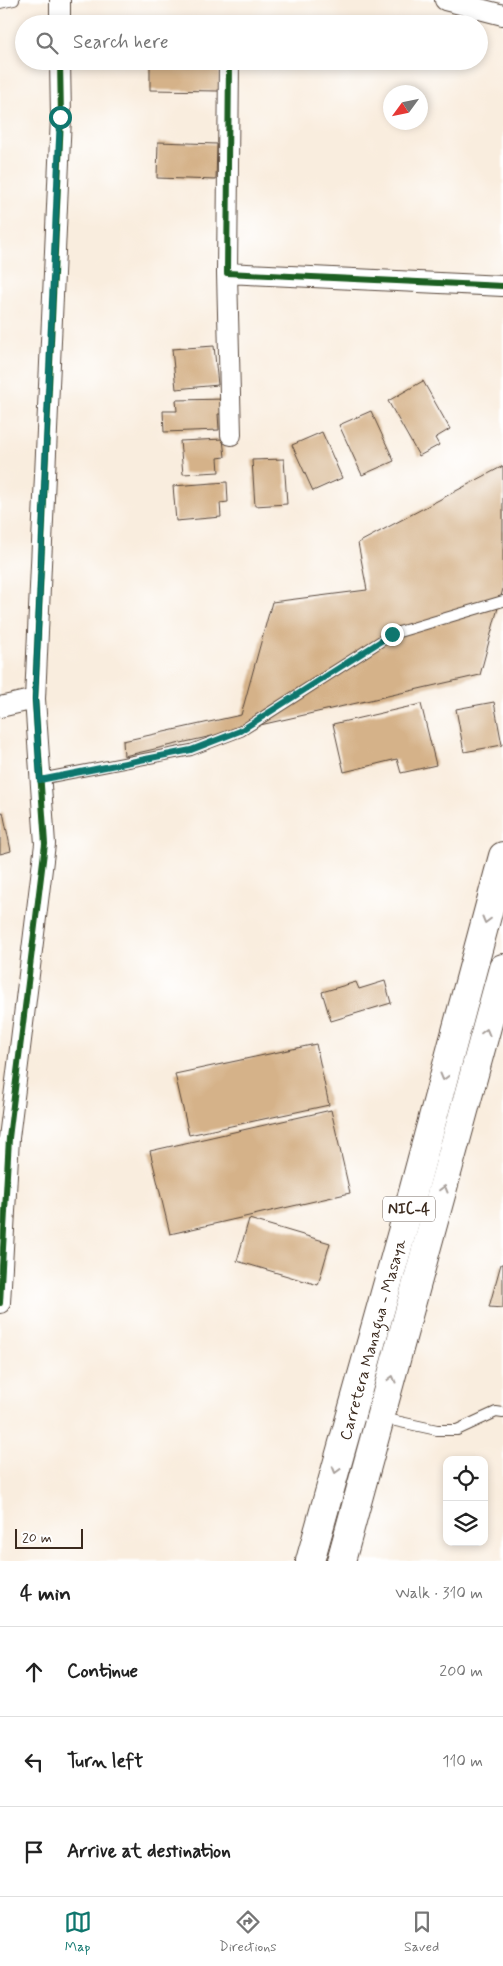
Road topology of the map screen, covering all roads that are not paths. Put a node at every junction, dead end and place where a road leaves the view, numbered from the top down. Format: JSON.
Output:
{"nodes":[{"id":1,"x":14,"y":0,"type":"edge"},
{"id":2,"x":60,"y":0,"type":"edge"},
{"id":3,"x":445,"y":0,"type":"edge"},
{"id":4,"x":0,"y":3,"type":"edge"},
{"id":5,"x":60,"y":15,"type":"edge"},
{"id":6,"x":503,"y":15,"type":"edge"},
{"id":7,"x":60,"y":70,"type":"edge"},
{"id":8,"x":229,"y":70,"type":"edge"},
{"id":9,"x":227,"y":274,"type":"junction"},
{"id":10,"x":503,"y":286,"type":"edge"},
{"id":11,"x":231,"y":435,"type":"dead end"},
{"id":12,"x":503,"y":601,"type":"edge"},
{"id":13,"x":35,"y":699,"type":"junction"},
{"id":14,"x":0,"y":707,"type":"edge"},
{"id":15,"x":40,"y":780,"type":"junction"},
{"id":16,"x":503,"y":856,"type":"edge"},
{"id":17,"x":503,"y":968,"type":"edge"},
{"id":18,"x":0,"y":1303,"type":"edge"},
{"id":19,"x":503,"y":1413,"type":"edge"},
{"id":20,"x":381,"y":1418,"type":"junction"},
{"id":21,"x":310,"y":1561,"type":"edge"},
{"id":22,"x":341,"y":1561,"type":"edge"}],
"edges":[{"from":1,"to":4,"type":"lane"},
{"from":2,"to":5,"type":"street"},
{"from":3,"to":6,"type":"street"},
{"from":7,"to":13,"type":"street"},
{"from":8,"to":9,"type":"street"},
{"from":9,"to":10,"type":"street"},
{"from":9,"to":11,"type":"street"},
{"from":12,"to":15,"type":"lane"},
{"from":13,"to":14,"type":"street"},
{"from":13,"to":15,"type":"street"},
{"from":15,"to":18,"type":"street"},
{"from":16,"to":21,"type":"highway","name":"Carretera Managua - Masaya","number":"NIC-4","one_way":true},
{"from":20,"to":17,"type":"highway","name":"Carretera Managua - Masaya","number":"NIC-4","one_way":true},
{"from":19,"to":20,"type":"lane"},
{"from":20,"to":22,"type":"highway","name":"Carretera Managua - Masaya","number":"NIC-4"}]}
